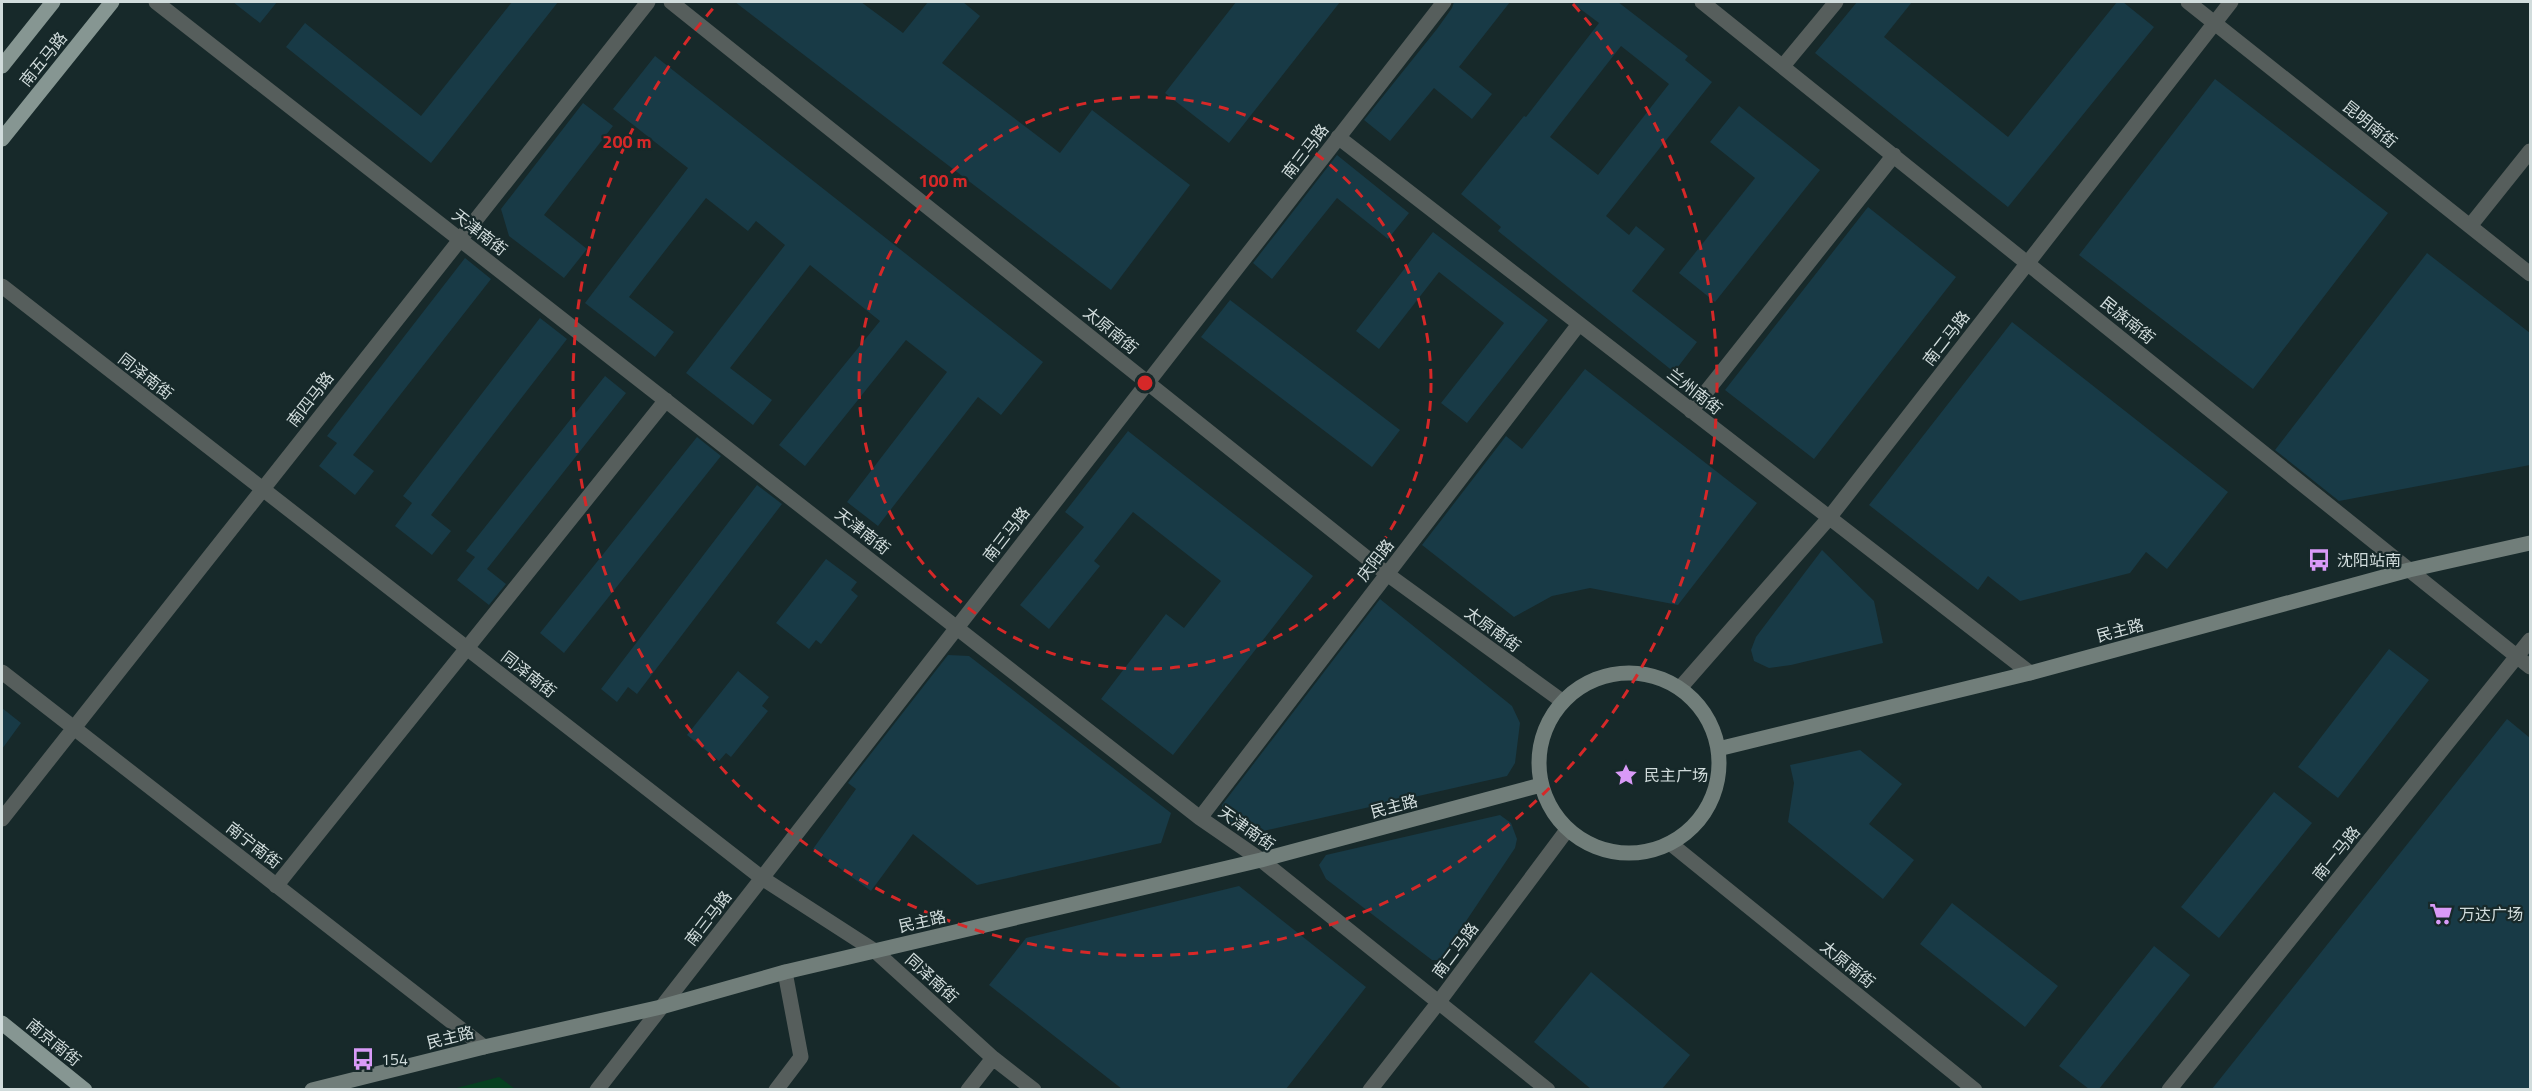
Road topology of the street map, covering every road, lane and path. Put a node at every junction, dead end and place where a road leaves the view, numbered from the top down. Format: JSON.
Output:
{"nodes":[{"id":1,"x":53,"y":2,"type":"edge"},
{"id":2,"x":112,"y":2,"type":"edge"},
{"id":3,"x":156,"y":2,"type":"edge"},
{"id":4,"x":648,"y":2,"type":"edge"},
{"id":5,"x":671,"y":2,"type":"edge"},
{"id":6,"x":1444,"y":2,"type":"edge"},
{"id":7,"x":1702,"y":2,"type":"edge"},
{"id":8,"x":1836,"y":2,"type":"edge"},
{"id":9,"x":2188,"y":2,"type":"edge"},
{"id":10,"x":2231,"y":2,"type":"edge"},
{"id":11,"x":2215,"y":23,"type":"junction"},
{"id":12,"x":2,"y":66,"type":"edge"},
{"id":13,"x":1783,"y":66,"type":"junction"},
{"id":14,"x":1338,"y":138,"type":"junction"},
{"id":15,"x":2,"y":139,"type":"edge"},
{"id":16,"x":2530,"y":151,"type":"edge"},
{"id":17,"x":1894,"y":155,"type":"junction"},
{"id":18,"x":2470,"y":226,"type":"junction"},
{"id":19,"x":460,"y":239,"type":"junction"},
{"id":20,"x":2028,"y":263,"type":"junction"},
{"id":21,"x":2530,"y":274,"type":"edge"},
{"id":22,"x":2,"y":286,"type":"edge"},
{"id":23,"x":1579,"y":324,"type":"junction"},
{"id":24,"x":1148,"y":382,"type":"junction"},
{"id":25,"x":666,"y":400,"type":"junction"},
{"id":26,"x":1691,"y":411,"type":"junction"},
{"id":27,"x":262,"y":489,"type":"junction"},
{"id":28,"x":1829,"y":518,"type":"junction"},
{"id":29,"x":2530,"y":543,"type":"edge"},
{"id":30,"x":2409,"y":570,"type":"junction"},
{"id":31,"x":1387,"y":574,"type":"junction"},
{"id":32,"x":957,"y":627,"type":"junction"},
{"id":33,"x":2530,"y":640,"type":"edge"},
{"id":34,"x":467,"y":648,"type":"junction"},
{"id":35,"x":2517,"y":657,"type":"junction"},
{"id":36,"x":2530,"y":668,"type":"edge"},
{"id":37,"x":2,"y":672,"type":"edge"},
{"id":38,"x":2030,"y":673,"type":"junction"},
{"id":39,"x":1680,"y":688,"type":"junction"},
{"id":40,"x":1562,"y":701,"type":"junction"},
{"id":41,"x":73,"y":728,"type":"junction"},
{"id":42,"x":1719,"y":749,"type":"junction"},
{"id":43,"x":1540,"y":785,"type":"junction"},
{"id":44,"x":1200,"y":818,"type":"junction"},
{"id":45,"x":2,"y":819,"type":"edge"},
{"id":46,"x":1567,"y":830,"type":"junction"},
{"id":47,"x":1671,"y":844,"type":"junction"},
{"id":48,"x":1261,"y":860,"type":"junction"},
{"id":49,"x":762,"y":878,"type":"junction"},
{"id":50,"x":276,"y":886,"type":"junction"},
{"id":51,"x":875,"y":951,"type":"junction"},
{"id":52,"x":785,"y":972,"type":"junction"},
{"id":53,"x":1438,"y":1003,"type":"junction"},
{"id":54,"x":661,"y":1007,"type":"junction"},
{"id":55,"x":2,"y":1023,"type":"edge"},
{"id":56,"x":484,"y":1047,"type":"junction"},
{"id":57,"x":993,"y":1058,"type":"junction"},
{"id":58,"x":85,"y":1089,"type":"edge"},
{"id":59,"x":312,"y":1089,"type":"edge"},
{"id":60,"x":597,"y":1089,"type":"edge"},
{"id":61,"x":776,"y":1089,"type":"edge"},
{"id":62,"x":969,"y":1089,"type":"edge"},
{"id":63,"x":1034,"y":1089,"type":"edge"},
{"id":64,"x":1370,"y":1089,"type":"edge"},
{"id":65,"x":1548,"y":1089,"type":"edge"},
{"id":66,"x":1975,"y":1089,"type":"edge"},
{"id":67,"x":2169,"y":1089,"type":"edge"}],
"edges":[{"from":1,"to":12,"type":"main road","name":"南五马路"},
{"from":2,"to":15,"type":"main road","name":"南五马路"},
{"from":3,"to":19,"type":"street","name":"天津南街"},
{"from":4,"to":19,"type":"street","name":"南四马路"},
{"from":5,"to":24,"type":"street","name":"太原南街"},
{"from":6,"to":14,"type":"street","name":"南三马路"},
{"from":7,"to":13,"type":"street","name":"民族南街"},
{"from":8,"to":13,"type":"street"},
{"from":9,"to":11,"type":"street","name":"昆明南街"},
{"from":10,"to":11,"type":"street","name":"南二马路"},
{"from":11,"to":18,"type":"street","name":"昆明南街"},
{"from":11,"to":20,"type":"street","name":"南二马路"},
{"from":13,"to":17,"type":"street","name":"民族南街"},
{"from":14,"to":23,"type":"street","name":"兰州南街"},
{"from":14,"to":24,"type":"street","name":"南三马路"},
{"from":16,"to":18,"type":"street"},
{"from":17,"to":20,"type":"street","name":"民族南街"},
{"from":17,"to":26,"type":"street"},
{"from":18,"to":21,"type":"street","name":"昆明南街"},
{"from":19,"to":25,"type":"street","name":"天津南街"},
{"from":19,"to":27,"type":"street","name":"南四马路"},
{"from":20,"to":28,"type":"street","name":"南二马路"},
{"from":20,"to":30,"type":"street","name":"民族南街"},
{"from":22,"to":27,"type":"street","name":"同泽南街"},
{"from":23,"to":26,"type":"street","name":"兰州南街"},
{"from":23,"to":31,"type":"street","name":"庆阳路"},
{"from":24,"to":31,"type":"street","name":"太原南街"},
{"from":24,"to":32,"type":"street","name":"南三马路"},
{"from":25,"to":32,"type":"street","name":"天津南街"},
{"from":25,"to":34,"type":"street"},
{"from":26,"to":28,"type":"street","name":"兰州南街"},
{"from":27,"to":34,"type":"street","name":"同泽南街"},
{"from":27,"to":41,"type":"street","name":"南四马路"},
{"from":28,"to":38,"type":"street","name":"兰州南街"},
{"from":28,"to":39,"type":"street","name":"南二马路"},
{"from":29,"to":30,"type":"street","name":"民主路"},
{"from":30,"to":35,"type":"street","name":"民族南街"},
{"from":30,"to":38,"type":"street","name":"民主路"},
{"from":31,"to":40,"type":"street","name":"太原南街"},
{"from":31,"to":44,"type":"street","name":"庆阳路"},
{"from":32,"to":44,"type":"street","name":"天津南街"},
{"from":32,"to":49,"type":"street","name":"南三马路"},
{"from":33,"to":35,"type":"street","name":"南一马路"},
{"from":34,"to":49,"type":"street","name":"同泽南街"},
{"from":34,"to":50,"type":"street"},
{"from":35,"to":36,"type":"street","name":"民族南街"},
{"from":35,"to":67,"type":"street","name":"南一马路"},
{"from":37,"to":41,"type":"street","name":"南宁南街"},
{"from":38,"to":42,"type":"street","name":"民主路"},
{"from":39,"to":40,"type":"street"},
{"from":39,"to":42,"type":"street"},
{"from":40,"to":43,"type":"street"},
{"from":41,"to":45,"type":"street","name":"南四马路"},
{"from":41,"to":50,"type":"street","name":"南宁南街"},
{"from":42,"to":47,"type":"street"},
{"from":43,"to":46,"type":"street"},
{"from":43,"to":48,"type":"street","name":"民主路"},
{"from":44,"to":48,"type":"street","name":"天津南街"},
{"from":46,"to":47,"type":"street"},
{"from":46,"to":53,"type":"street","name":"南二马路"},
{"from":47,"to":66,"type":"street","name":"太原南街"},
{"from":48,"to":51,"type":"street","name":"民主路"},
{"from":48,"to":53,"type":"street","name":"天津南街"},
{"from":49,"to":51,"type":"street","name":"同泽南街"},
{"from":49,"to":54,"type":"street","name":"南三马路"},
{"from":50,"to":56,"type":"street","name":"南宁南街"},
{"from":51,"to":52,"type":"street","name":"民主路"},
{"from":51,"to":57,"type":"street","name":"同泽南街"},
{"from":52,"to":54,"type":"street","name":"民主路"},
{"from":52,"to":61,"type":"street"},
{"from":53,"to":64,"type":"street","name":"南二马路"},
{"from":53,"to":65,"type":"street","name":"天津南街"},
{"from":54,"to":56,"type":"street","name":"民主路"},
{"from":54,"to":60,"type":"street","name":"南三马路"},
{"from":55,"to":58,"type":"main road","name":"南京南街"},
{"from":56,"to":59,"type":"street","name":"民主路"},
{"from":57,"to":62,"type":"street"},
{"from":57,"to":63,"type":"street","name":"同泽南街"}]}
